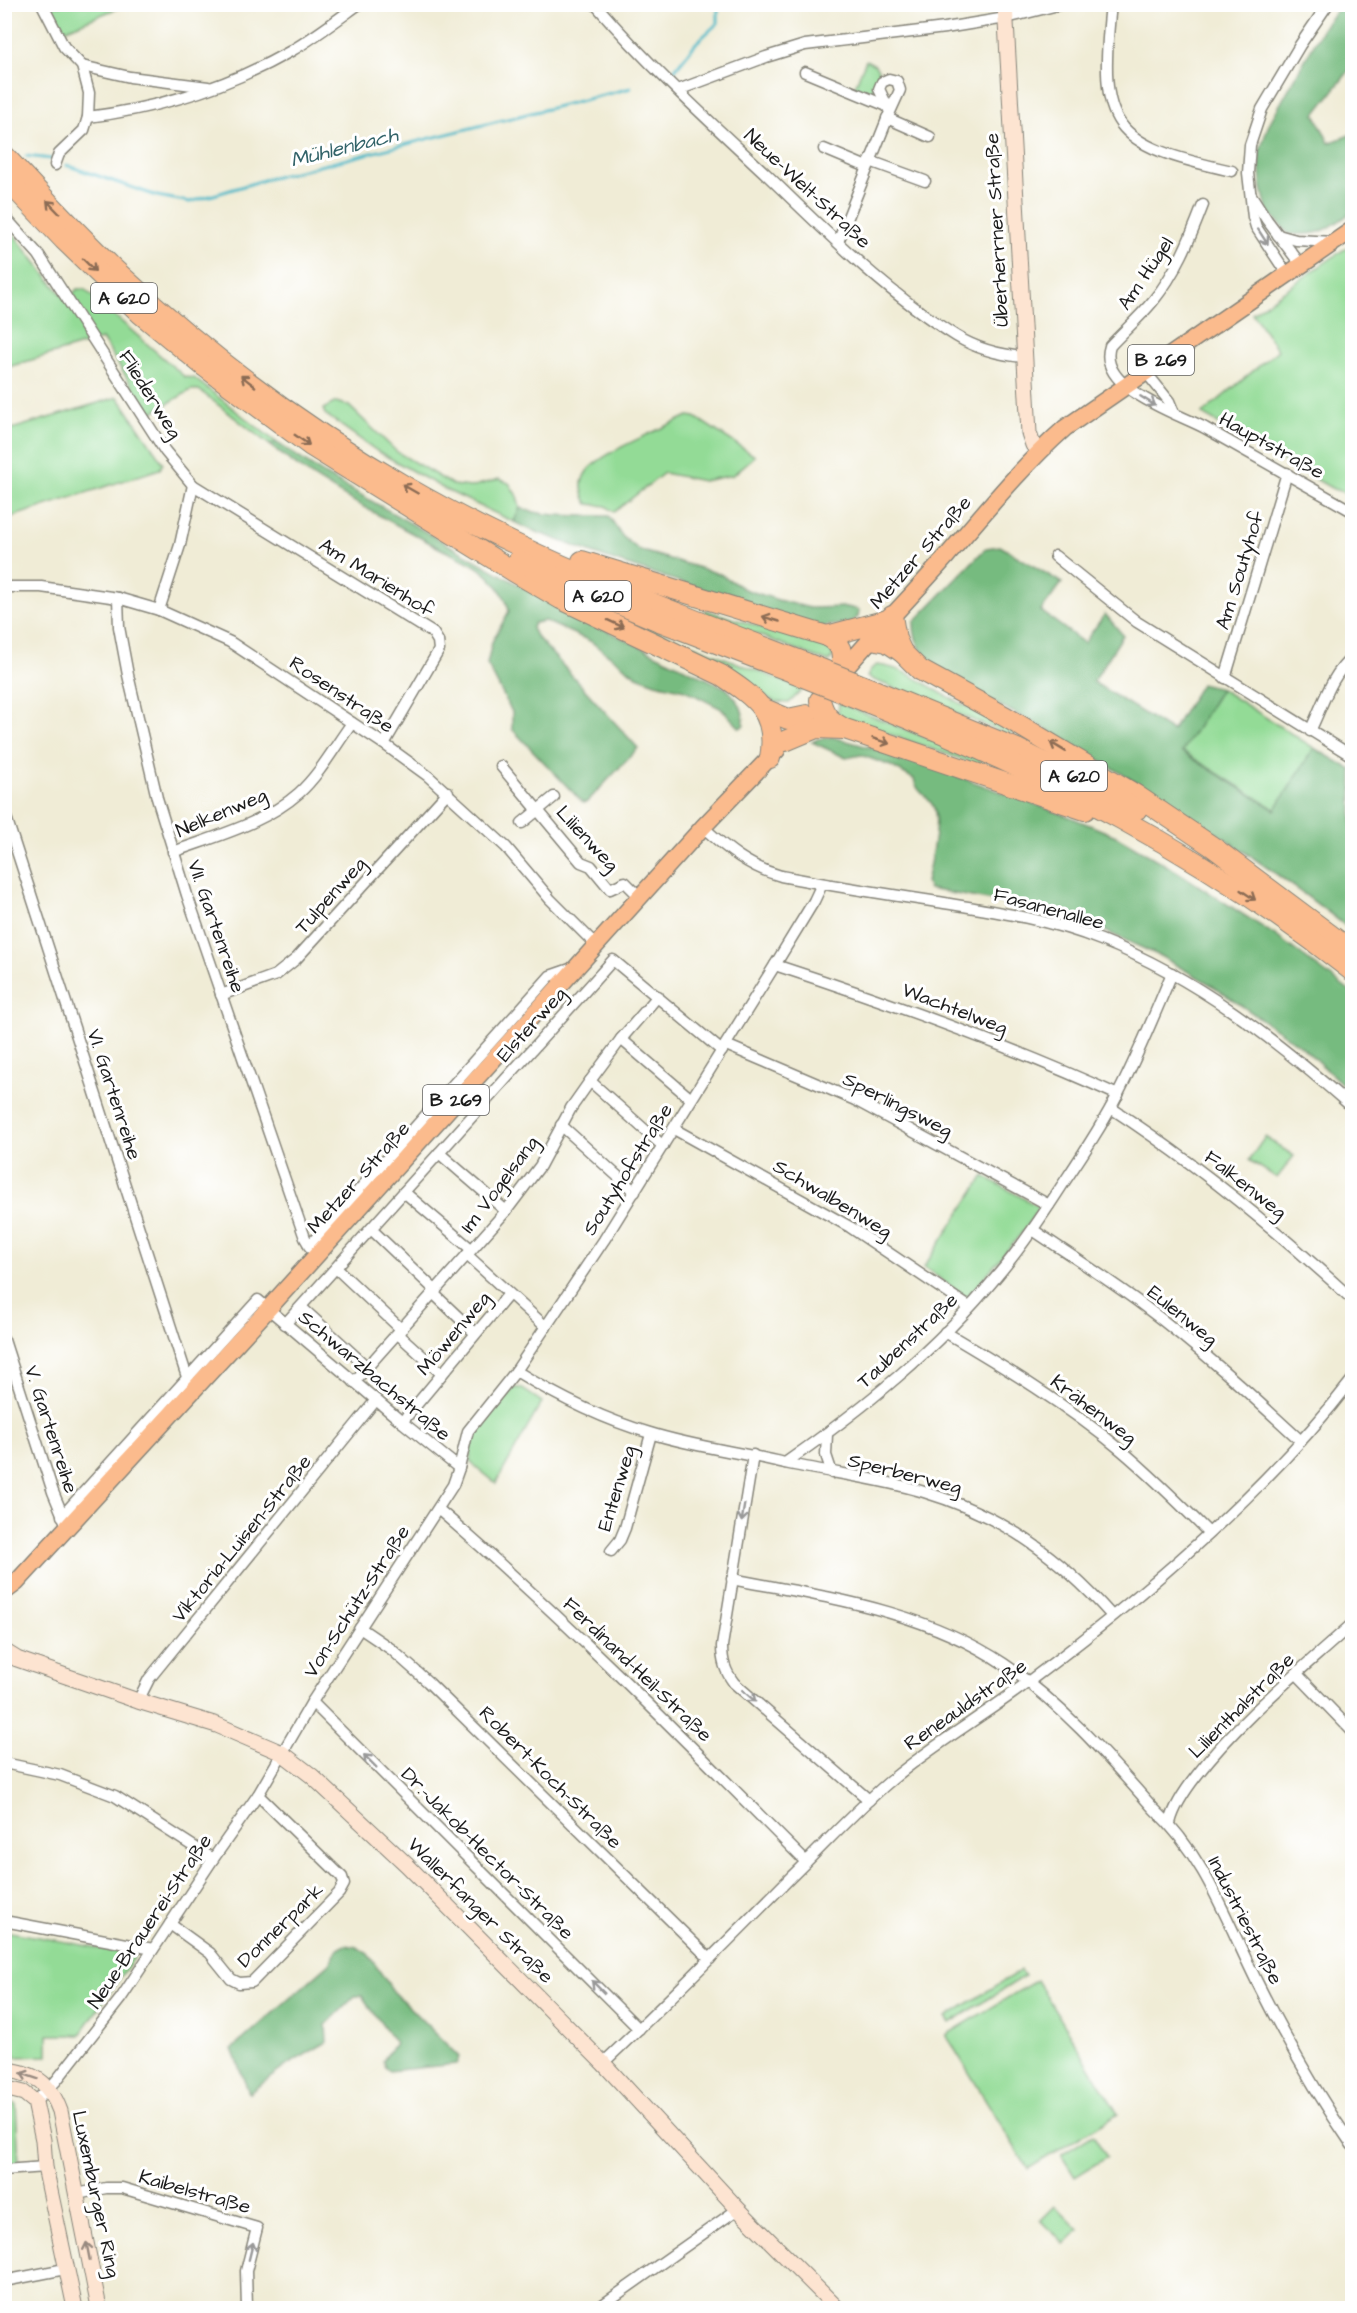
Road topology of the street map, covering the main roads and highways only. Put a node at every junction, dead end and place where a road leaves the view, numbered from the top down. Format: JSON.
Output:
{"nodes":[{"id":1,"x":1005,"y":11,"type":"edge"},
{"id":2,"x":4,"y":155,"type":"edge"},
{"id":3,"x":4,"y":177,"type":"edge"},
{"id":4,"x":1353,"y":230,"type":"edge"},
{"id":5,"x":1039,"y":451,"type":"junction"},
{"id":6,"x":401,"y":501,"type":"junction"},
{"id":7,"x":461,"y":517,"type":"junction"},
{"id":8,"x":890,"y":618,"type":"junction"},
{"id":9,"x":827,"y":636,"type":"junction"},
{"id":10,"x":871,"y":639,"type":"junction"},
{"id":11,"x":902,"y":652,"type":"junction"},
{"id":12,"x":803,"y":669,"type":"junction"},
{"id":13,"x":842,"y":672,"type":"junction"},
{"id":14,"x":872,"y":696,"type":"junction"},
{"id":15,"x":820,"y":700,"type":"junction"},
{"id":16,"x":762,"y":708,"type":"junction"},
{"id":17,"x":807,"y":715,"type":"junction"},
{"id":18,"x":844,"y":729,"type":"junction"},
{"id":19,"x":785,"y":741,"type":"junction"},
{"id":20,"x":770,"y":758,"type":"junction"},
{"id":21,"x":1199,"y":863,"type":"junction"},
{"id":22,"x":1262,"y":886,"type":"junction"},
{"id":23,"x":1353,"y":951,"type":"edge"},
{"id":24,"x":1353,"y":971,"type":"edge"},
{"id":25,"x":5,"y":1594,"type":"edge"},
{"id":26,"x":9,"y":1657,"type":"edge"},
{"id":27,"x":4,"y":2069,"type":"edge"},
{"id":28,"x":4,"y":2088,"type":"edge"},
{"id":29,"x":75,"y":2308,"type":"edge"},
{"id":30,"x":99,"y":2308,"type":"edge"},
{"id":31,"x":837,"y":2308,"type":"edge"}],
"edges":[{"from":1,"to":5,"type":"main road","name":"Überherrner Straße"},
{"from":7,"to":2,"type":"highway","number":"A 620","one_way":true},
{"from":3,"to":6,"type":"highway","number":"A 620","one_way":true},
{"from":4,"to":5,"type":"main road","name":"Metzer Straße","number":"B 269"},
{"from":5,"to":8,"type":"main road","name":"Metzer Straße","number":"B 269"},
{"from":6,"to":12,"type":"highway","number":"A 620"},
{"from":6,"to":16,"type":"highway","one_way":true},
{"from":9,"to":7,"type":"highway","one_way":true},
{"from":7,"to":12,"type":"highway","number":"A 620"},
{"from":8,"to":9,"type":"highway"},
{"from":8,"to":10,"type":"main road","name":"Metzer Straße","number":"B 269"},
{"from":8,"to":11,"type":"highway"},
{"from":9,"to":13,"type":"highway"},
{"from":10,"to":11,"type":"highway"},
{"from":10,"to":13,"type":"main road","name":"Metzer Straße","number":"B 269"},
{"from":22,"to":11,"type":"highway","one_way":true},
{"from":12,"to":14,"type":"highway","number":"A 620","bridge":true},
{"from":13,"to":15,"type":"main road","name":"Metzer Straße","number":"B 269"},
{"from":14,"to":21,"type":"highway","number":"A 620"},
{"from":14,"to":22,"type":"highway","number":"A 620"},
{"from":15,"to":17,"type":"main road","name":"Metzer Straße","number":"B 269"},
{"from":15,"to":18,"type":"highway"},
{"from":16,"to":17,"type":"highway"},
{"from":16,"to":20,"type":"highway"},
{"from":17,"to":19,"type":"main road","name":"Metzer Straße","number":"B 269"},
{"from":18,"to":19,"type":"highway"},
{"from":18,"to":21,"type":"highway","one_way":true},
{"from":19,"to":20,"type":"main road","name":"Metzer Straße","number":"B 269"},
{"from":20,"to":25,"type":"main road","name":"Metzer Straße","number":"B 269"},
{"from":21,"to":24,"type":"highway","number":"A 620","one_way":true},
{"from":22,"to":23,"type":"highway","number":"A 620"},
{"from":26,"to":31,"type":"main road","name":"Wallerfanger Straße"},
{"from":30,"to":27,"type":"main road","name":"Luxemburger Ring","one_way":true},
{"from":28,"to":29,"type":"main road","name":"Luxemburger Ring"}]}
